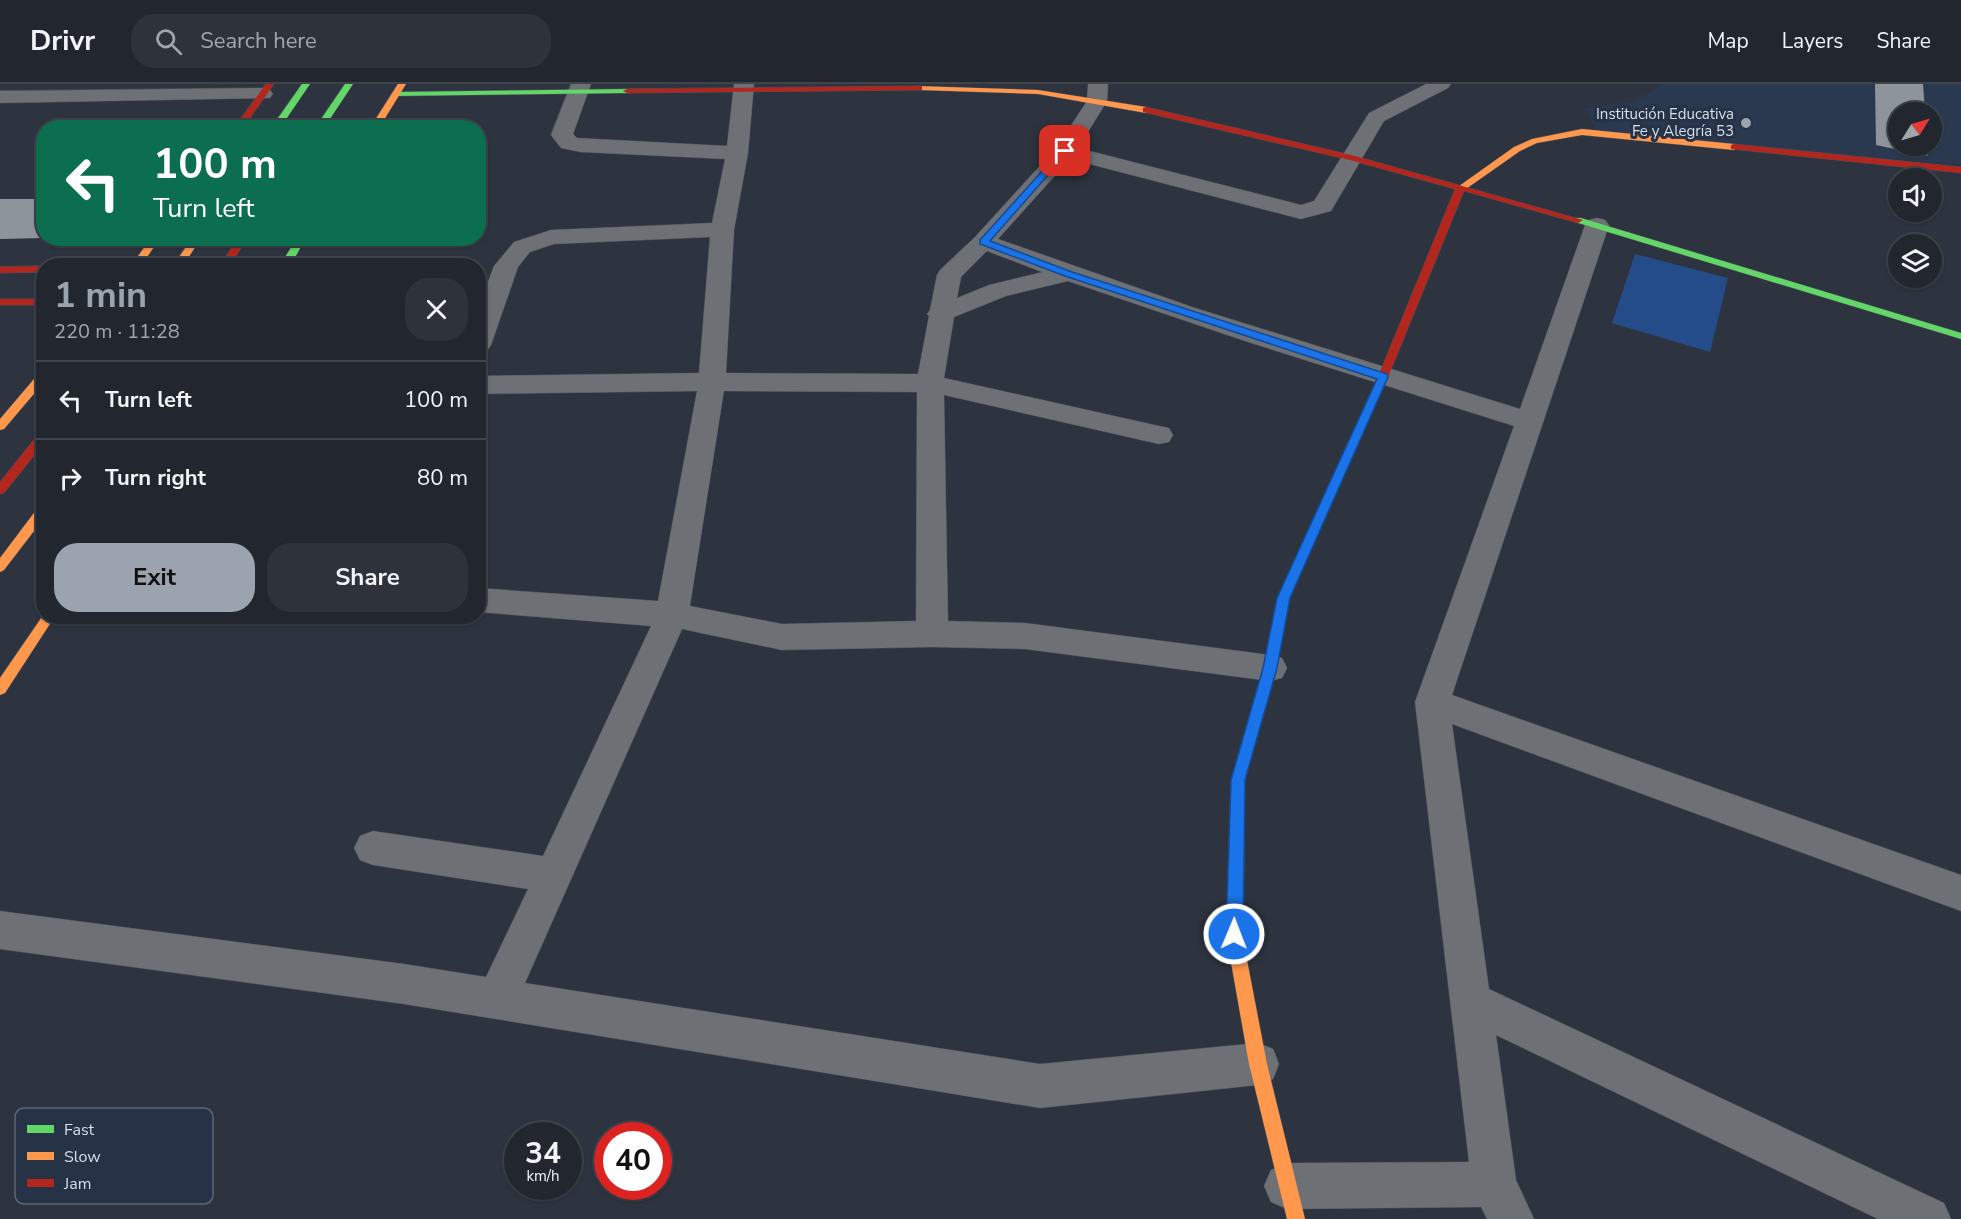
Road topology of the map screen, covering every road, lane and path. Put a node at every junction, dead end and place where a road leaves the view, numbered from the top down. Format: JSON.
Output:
{"nodes":[{"id":1,"x":306,"y":84,"type":"edge"},
{"id":2,"x":349,"y":84,"type":"edge"},
{"id":3,"x":1436,"y":85,"type":"edge"},
{"id":4,"x":961,"y":86,"type":"edge"},
{"id":5,"x":743,"y":87,"type":"edge"},
{"id":6,"x":580,"y":88,"type":"edge"},
{"id":7,"x":267,"y":89,"type":"edge"},
{"id":8,"x":398,"y":89,"type":"edge"},
{"id":9,"x":1098,"y":93,"type":"edge"},
{"id":10,"x":0,"y":97,"type":"edge"},
{"id":11,"x":244,"y":120,"type":"edge"},
{"id":12,"x":281,"y":120,"type":"edge"},
{"id":13,"x":324,"y":120,"type":"edge"},
{"id":14,"x":379,"y":120,"type":"edge"},
{"id":15,"x":1065,"y":151,"type":"junction"},
{"id":16,"x":737,"y":153,"type":"junction"},
{"id":17,"x":1352,"y":158,"type":"junction"},
{"id":18,"x":1961,"y":170,"type":"edge"},
{"id":19,"x":1461,"y":187,"type":"junction"},
{"id":20,"x":1597,"y":225,"type":"junction"},
{"id":21,"x":722,"y":230,"type":"junction"},
{"id":22,"x":983,"y":242,"type":"junction"},
{"id":23,"x":36,"y":269,"type":"edge"},
{"id":24,"x":0,"y":270,"type":"edge"},
{"id":25,"x":1068,"y":274,"type":"junction"},
{"id":26,"x":0,"y":302,"type":"edge"},
{"id":27,"x":36,"y":302,"type":"edge"},
{"id":28,"x":940,"y":314,"type":"junction"},
{"id":29,"x":486,"y":322,"type":"edge"},
{"id":30,"x":1961,"y":336,"type":"edge"},
{"id":31,"x":1383,"y":377,"type":"junction"},
{"id":32,"x":712,"y":382,"type":"junction"},
{"id":33,"x":36,"y":383,"type":"edge"},
{"id":34,"x":930,"y":383,"type":"junction"},
{"id":35,"x":486,"y":385,"type":"edge"},
{"id":36,"x":1528,"y":421,"type":"junction"},
{"id":37,"x":0,"y":426,"type":"edge"},
{"id":38,"x":1159,"y":435,"type":"dead end"},
{"id":39,"x":36,"y":445,"type":"edge"},
{"id":40,"x":0,"y":490,"type":"edge"},
{"id":41,"x":36,"y":519,"type":"edge"},
{"id":42,"x":0,"y":567,"type":"edge"},
{"id":43,"x":486,"y":601,"type":"edge"},
{"id":44,"x":672,"y":615,"type":"junction"},
{"id":45,"x":44,"y":624,"type":"edge"},
{"id":46,"x":932,"y":634,"type":"junction"},
{"id":47,"x":1270,"y":668,"type":"junction"},
{"id":48,"x":0,"y":689,"type":"edge"},
{"id":49,"x":1432,"y":702,"type":"junction"},
{"id":50,"x":373,"y":848,"type":"dead end"},
{"id":51,"x":554,"y":875,"type":"junction"},
{"id":52,"x":1961,"y":893,"type":"edge"},
{"id":53,"x":0,"y":930,"type":"edge"},
{"id":54,"x":497,"y":999,"type":"junction"},
{"id":55,"x":1469,"y":1001,"type":"junction"},
{"id":56,"x":1258,"y":1064,"type":"junction"},
{"id":57,"x":1292,"y":1202,"type":"edge"},
{"id":58,"x":1503,"y":1202,"type":"edge"},
{"id":59,"x":1928,"y":1219,"type":"edge"}],
"edges":[{"from":1,"to":12,"type":"street"},
{"from":2,"to":13,"type":"street"},
{"from":3,"to":17,"type":"street"},
{"from":4,"to":5,"type":"street"},
{"from":4,"to":9,"type":"street"},
{"from":5,"to":6,"type":"street"},
{"from":5,"to":16,"type":"street"},
{"from":6,"to":8,"type":"street"},
{"from":6,"to":16,"type":"street"},
{"from":7,"to":10,"type":"street"},
{"from":7,"to":11,"type":"street"},
{"from":8,"to":14,"type":"street"},
{"from":9,"to":15,"type":"street"},
{"from":9,"to":17,"type":"street"},
{"from":15,"to":17,"type":"street"},
{"from":15,"to":22,"type":"street"},
{"from":16,"to":21,"type":"street"},
{"from":17,"to":19,"type":"street"},
{"from":18,"to":19,"type":"street"},
{"from":19,"to":20,"type":"street"},
{"from":19,"to":31,"type":"street"},
{"from":20,"to":30,"type":"street"},
{"from":20,"to":36,"type":"street"},
{"from":21,"to":29,"type":"street"},
{"from":21,"to":32,"type":"street"},
{"from":22,"to":25,"type":"street"},
{"from":22,"to":28,"type":"street"},
{"from":23,"to":24,"type":"street"},
{"from":25,"to":28,"type":"street"},
{"from":25,"to":31,"type":"street"},
{"from":26,"to":27,"type":"street"},
{"from":28,"to":34,"type":"street"},
{"from":31,"to":36,"type":"street"},
{"from":31,"to":47,"type":"street"},
{"from":32,"to":34,"type":"street"},
{"from":32,"to":35,"type":"street"},
{"from":32,"to":44,"type":"street"},
{"from":33,"to":37,"type":"street"},
{"from":34,"to":38,"type":"street"},
{"from":34,"to":46,"type":"street"},
{"from":36,"to":49,"type":"street"},
{"from":39,"to":40,"type":"street"},
{"from":41,"to":42,"type":"street"},
{"from":43,"to":44,"type":"street"},
{"from":44,"to":46,"type":"street"},
{"from":44,"to":51,"type":"street"},
{"from":45,"to":48,"type":"street"},
{"from":46,"to":47,"type":"street"},
{"from":47,"to":56,"type":"street"},
{"from":49,"to":52,"type":"street"},
{"from":49,"to":55,"type":"street"},
{"from":50,"to":51,"type":"street"},
{"from":51,"to":54,"type":"street"},
{"from":53,"to":54,"type":"street"},
{"from":54,"to":56,"type":"street"},
{"from":55,"to":58,"type":"street"},
{"from":55,"to":59,"type":"street"},
{"from":56,"to":57,"type":"street"},
{"from":57,"to":58,"type":"street"}]}
